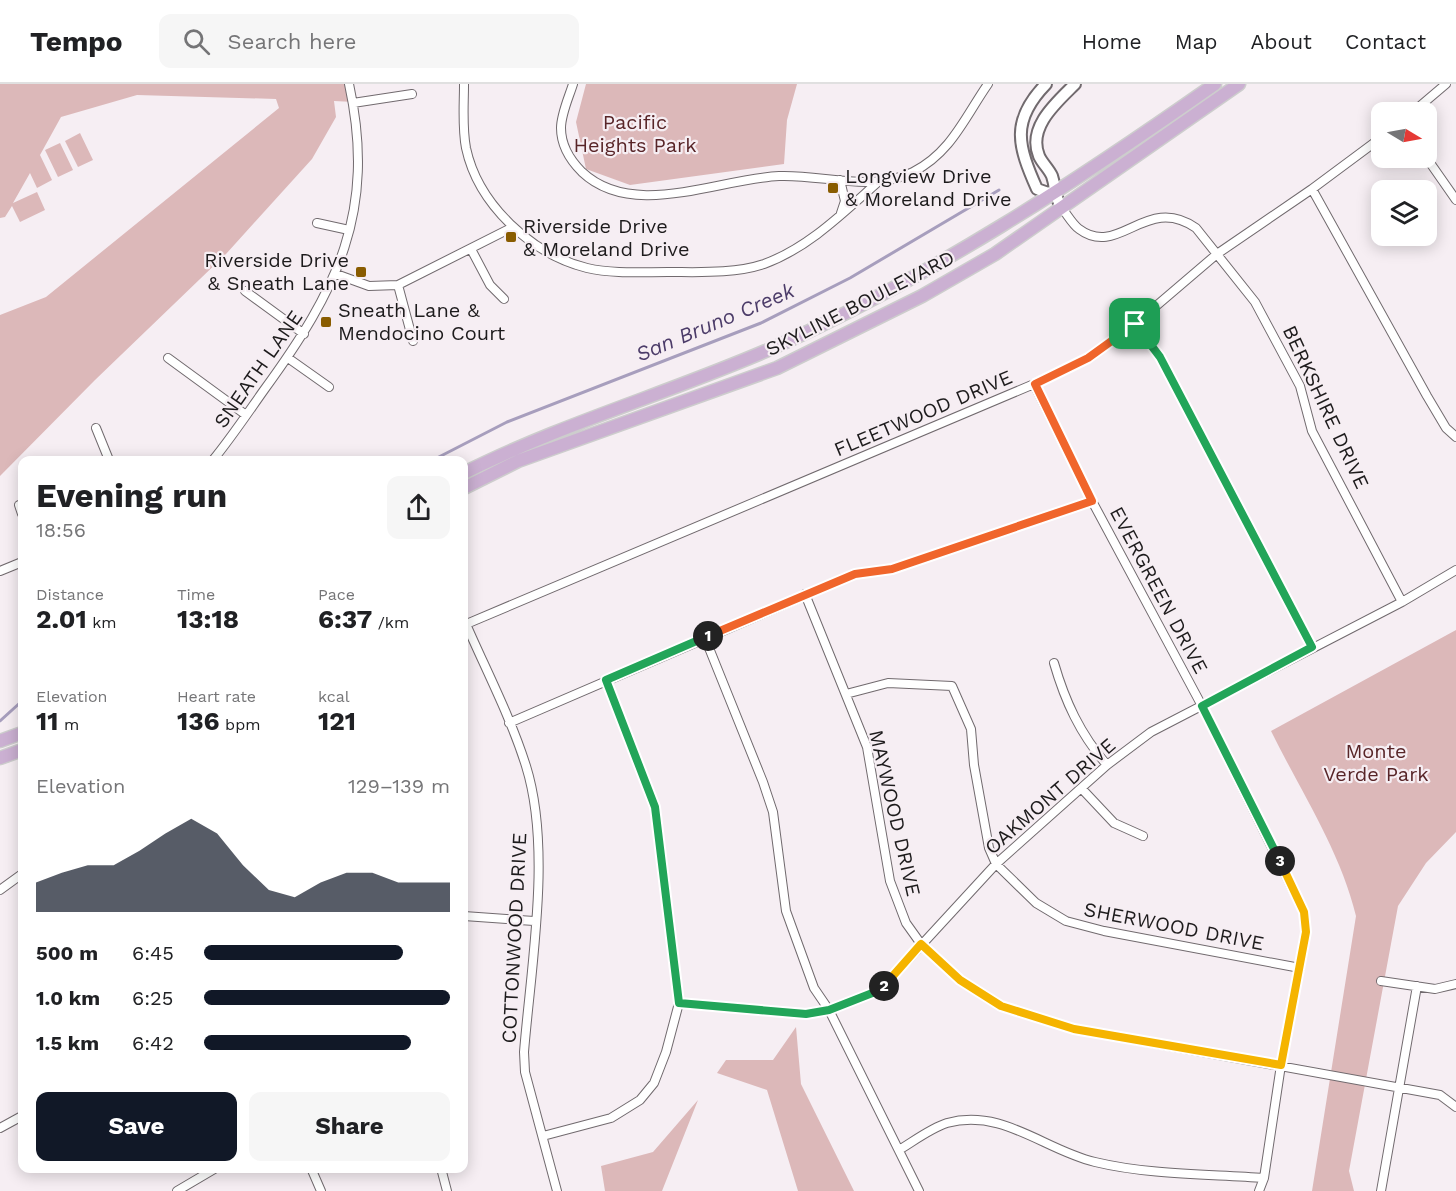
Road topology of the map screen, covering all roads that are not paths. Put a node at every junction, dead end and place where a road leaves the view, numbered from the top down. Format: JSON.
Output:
{"nodes":[{"id":1,"x":349,"y":84,"type":"edge"},
{"id":2,"x":464,"y":84,"type":"edge"},
{"id":3,"x":573,"y":84,"type":"edge"},
{"id":4,"x":988,"y":84,"type":"edge"},
{"id":5,"x":1046,"y":84,"type":"edge"},
{"id":6,"x":1075,"y":84,"type":"edge"},
{"id":7,"x":1215,"y":84,"type":"edge"},
{"id":8,"x":1239,"y":84,"type":"edge"},
{"id":9,"x":1446,"y":84,"type":"edge"},
{"id":10,"x":412,"y":94,"type":"dead end"},
{"id":11,"x":1425,"y":102,"type":"edge"},
{"id":12,"x":353,"y":103,"type":"junction"},
{"id":13,"x":1371,"y":145,"type":"edge"},
{"id":14,"x":1434,"y":168,"type":"edge"},
{"id":15,"x":840,"y":180,"type":"junction"},
{"id":16,"x":878,"y":182,"type":"junction"},
{"id":17,"x":1312,"y":189,"type":"junction"},
{"id":18,"x":1054,"y":195,"type":"junction"},
{"id":19,"x":1456,"y":200,"type":"edge"},
{"id":20,"x":1061,"y":207,"type":"junction"},
{"id":21,"x":840,"y":214,"type":"junction"},
{"id":22,"x":317,"y":223,"type":"dead end"},
{"id":23,"x":513,"y":226,"type":"junction"},
{"id":24,"x":349,"y":230,"type":"junction"},
{"id":25,"x":471,"y":249,"type":"junction"},
{"id":26,"x":1217,"y":254,"type":"junction"},
{"id":27,"x":336,"y":274,"type":"junction"},
{"id":28,"x":398,"y":285,"type":"junction"},
{"id":29,"x":245,"y":291,"type":"dead end"},
{"id":30,"x":504,"y":299,"type":"dead end"},
{"id":31,"x":1135,"y":324,"type":"junction"},
{"id":32,"x":304,"y":334,"type":"junction"},
{"id":33,"x":413,"y":341,"type":"dead end"},
{"id":34,"x":168,"y":358,"type":"dead end"},
{"id":35,"x":288,"y":358,"type":"junction"},
{"id":36,"x":1035,"y":384,"type":"junction"},
{"id":37,"x":329,"y":387,"type":"dead end"},
{"id":38,"x":246,"y":415,"type":"junction"},
{"id":39,"x":96,"y":428,"type":"dead end"},
{"id":40,"x":1456,"y":437,"type":"edge"},
{"id":41,"x":107,"y":456,"type":"edge"},
{"id":42,"x":216,"y":456,"type":"edge"},
{"id":43,"x":468,"y":472,"type":"edge"},
{"id":44,"x":468,"y":486,"type":"edge"},
{"id":45,"x":1092,"y":501,"type":"junction"},
{"id":46,"x":18,"y":564,"type":"edge"},
{"id":47,"x":1456,"y":570,"type":"edge"},
{"id":48,"x":0,"y":571,"type":"edge"},
{"id":49,"x":805,"y":594,"type":"junction"},
{"id":50,"x":1402,"y":602,"type":"junction"},
{"id":51,"x":468,"y":623,"type":"edge"},
{"id":52,"x":468,"y":631,"type":"edge"},
{"id":53,"x":705,"y":638,"type":"junction"},
{"id":54,"x":1312,"y":647,"type":"junction"},
{"id":55,"x":1054,"y":663,"type":"dead end"},
{"id":56,"x":606,"y":680,"type":"junction"},
{"id":57,"x":846,"y":694,"type":"junction"},
{"id":58,"x":1202,"y":706,"type":"junction"},
{"id":59,"x":508,"y":723,"type":"junction"},
{"id":60,"x":18,"y":734,"type":"edge"},
{"id":61,"x":0,"y":741,"type":"edge"},
{"id":62,"x":18,"y":751,"type":"edge"},
{"id":63,"x":0,"y":758,"type":"edge"},
{"id":64,"x":1107,"y":765,"type":"junction"},
{"id":65,"x":1082,"y":789,"type":"junction"},
{"id":66,"x":1143,"y":836,"type":"dead end"},
{"id":67,"x":996,"y":864,"type":"junction"},
{"id":68,"x":18,"y":877,"type":"edge"},
{"id":69,"x":0,"y":890,"type":"edge"},
{"id":70,"x":468,"y":916,"type":"edge"},
{"id":71,"x":534,"y":921,"type":"junction"},
{"id":72,"x":921,"y":944,"type":"junction"},
{"id":73,"x":1300,"y":968,"type":"junction"},
{"id":74,"x":1381,"y":981,"type":"dead end"},
{"id":75,"x":1456,"y":984,"type":"edge"},
{"id":76,"x":1416,"y":986,"type":"junction"},
{"id":77,"x":679,"y":1003,"type":"junction"},
{"id":78,"x":829,"y":1010,"type":"junction"},
{"id":79,"x":1281,"y":1065,"type":"junction"},
{"id":80,"x":1398,"y":1087,"type":"junction"},
{"id":81,"x":1456,"y":1107,"type":"edge"},
{"id":82,"x":18,"y":1118,"type":"edge"},
{"id":83,"x":0,"y":1128,"type":"edge"},
{"id":84,"x":543,"y":1136,"type":"junction"},
{"id":85,"x":899,"y":1150,"type":"junction"},
{"id":86,"x":208,"y":1173,"type":"edge"},
{"id":87,"x":313,"y":1173,"type":"edge"},
{"id":88,"x":442,"y":1173,"type":"edge"},
{"id":89,"x":1264,"y":1178,"type":"junction"},
{"id":90,"x":177,"y":1191,"type":"edge"},
{"id":91,"x":321,"y":1191,"type":"edge"},
{"id":92,"x":447,"y":1191,"type":"edge"},
{"id":93,"x":557,"y":1191,"type":"edge"},
{"id":94,"x":919,"y":1191,"type":"edge"},
{"id":95,"x":1259,"y":1191,"type":"edge"},
{"id":96,"x":1381,"y":1191,"type":"edge"}],
"edges":[{"from":1,"to":12,"type":"street","name":"SNEATH LANE"},
{"from":2,"to":23,"type":"street"},
{"from":3,"to":15,"type":"street"},
{"from":4,"to":16,"type":"street"},
{"from":5,"to":18,"type":"street"},
{"from":6,"to":18,"type":"street"},
{"from":7,"to":18,"type":"main road","name":"SKYLINE BOULEVARD"},
{"from":8,"to":20,"type":"main road","name":"SKYLINE BOULEVARD"},
{"from":9,"to":11,"type":"street"},
{"from":10,"to":12,"type":"street"},
{"from":12,"to":24,"type":"street","name":"SNEATH LANE"},
{"from":13,"to":17,"type":"street","name":"FLEETWOOD DRIVE"},
{"from":14,"to":19,"type":"street"},
{"from":15,"to":16,"type":"street"},
{"from":15,"to":21,"type":"street"},
{"from":16,"to":21,"type":"street"},
{"from":17,"to":26,"type":"street","name":"FLEETWOOD DRIVE"},
{"from":17,"to":40,"type":"street"},
{"from":18,"to":20,"type":"street","name":"BERKSHIRE DRIVE"},
{"from":18,"to":43,"type":"main road","name":"SKYLINE BOULEVARD"},
{"from":20,"to":26,"type":"street","name":"BERKSHIRE DRIVE"},
{"from":20,"to":44,"type":"main road","name":"SKYLINE BOULEVARD"},
{"from":21,"to":23,"type":"street"},
{"from":22,"to":24,"type":"street"},
{"from":23,"to":25,"type":"street"},
{"from":24,"to":27,"type":"street","name":"SNEATH LANE"},
{"from":25,"to":28,"type":"street"},
{"from":25,"to":30,"type":"street"},
{"from":26,"to":31,"type":"street","name":"FLEETWOOD DRIVE"},
{"from":26,"to":50,"type":"street","name":"BERKSHIRE DRIVE"},
{"from":27,"to":28,"type":"street"},
{"from":27,"to":32,"type":"street","name":"SNEATH LANE"},
{"from":28,"to":33,"type":"street"},
{"from":29,"to":32,"type":"street"},
{"from":31,"to":36,"type":"street","name":"FLEETWOOD DRIVE"},
{"from":31,"to":54,"type":"street"},
{"from":32,"to":35,"type":"street","name":"SNEATH LANE"},
{"from":34,"to":38,"type":"street"},
{"from":35,"to":37,"type":"street"},
{"from":35,"to":38,"type":"street","name":"SNEATH LANE"},
{"from":36,"to":45,"type":"street","name":"EVERGREEN DRIVE"},
{"from":36,"to":51,"type":"street","name":"FLEETWOOD DRIVE"},
{"from":38,"to":42,"type":"street","name":"SNEATH LANE"},
{"from":39,"to":41,"type":"street"},
{"from":45,"to":49,"type":"street"},
{"from":45,"to":58,"type":"street","name":"EVERGREEN DRIVE"},
{"from":46,"to":48,"type":"street"},
{"from":47,"to":50,"type":"street","name":"OAKMONT DRIVE"},
{"from":49,"to":53,"type":"street"},
{"from":49,"to":57,"type":"street","name":"MAYWOOD DRIVE"},
{"from":50,"to":54,"type":"street","name":"OAKMONT DRIVE"},
{"from":52,"to":59,"type":"street","name":"COTTONWOOD DRIVE"},
{"from":53,"to":56,"type":"street"},
{"from":53,"to":78,"type":"street"},
{"from":54,"to":58,"type":"street","name":"OAKMONT DRIVE"},
{"from":55,"to":64,"type":"street"},
{"from":56,"to":59,"type":"street"},
{"from":56,"to":77,"type":"street"},
{"from":57,"to":67,"type":"street","name":"SHERWOOD DRIVE"},
{"from":57,"to":72,"type":"street","name":"MAYWOOD DRIVE"},
{"from":58,"to":64,"type":"street","name":"OAKMONT DRIVE"},
{"from":58,"to":73,"type":"street","name":"EVERGREEN DRIVE"},
{"from":59,"to":71,"type":"street","name":"COTTONWOOD DRIVE"},
{"from":60,"to":61,"type":"main road"},
{"from":62,"to":63,"type":"main road"},
{"from":64,"to":65,"type":"street","name":"OAKMONT DRIVE"},
{"from":65,"to":66,"type":"street"},
{"from":65,"to":67,"type":"street","name":"OAKMONT DRIVE"},
{"from":67,"to":72,"type":"street","name":"OAKMONT DRIVE"},
{"from":67,"to":73,"type":"street","name":"SHERWOOD DRIVE"},
{"from":68,"to":69,"type":"street"},
{"from":70,"to":71,"type":"street"},
{"from":71,"to":84,"type":"street","name":"COTTONWOOD DRIVE"},
{"from":72,"to":78,"type":"street","name":"OAKMONT DRIVE"},
{"from":72,"to":79,"type":"street","name":"MAYWOOD DRIVE"},
{"from":73,"to":79,"type":"street","name":"EVERGREEN DRIVE"},
{"from":74,"to":76,"type":"street"},
{"from":75,"to":76,"type":"street"},
{"from":76,"to":80,"type":"street"},
{"from":77,"to":78,"type":"street","name":"OAKMONT DRIVE"},
{"from":77,"to":84,"type":"street"},
{"from":78,"to":85,"type":"street"},
{"from":79,"to":80,"type":"street","name":"MAYWOOD DRIVE"},
{"from":79,"to":89,"type":"street","name":"EVERGREEN DRIVE"},
{"from":80,"to":81,"type":"street","name":"MAYWOOD DRIVE"},
{"from":80,"to":96,"type":"street"},
{"from":82,"to":83,"type":"street"},
{"from":84,"to":93,"type":"street","name":"COTTONWOOD DRIVE"},
{"from":85,"to":89,"type":"street"},
{"from":85,"to":94,"type":"street"},
{"from":86,"to":90,"type":"street"},
{"from":87,"to":91,"type":"street"},
{"from":88,"to":92,"type":"street"},
{"from":89,"to":95,"type":"street","name":"EVERGREEN DRIVE"}]}
